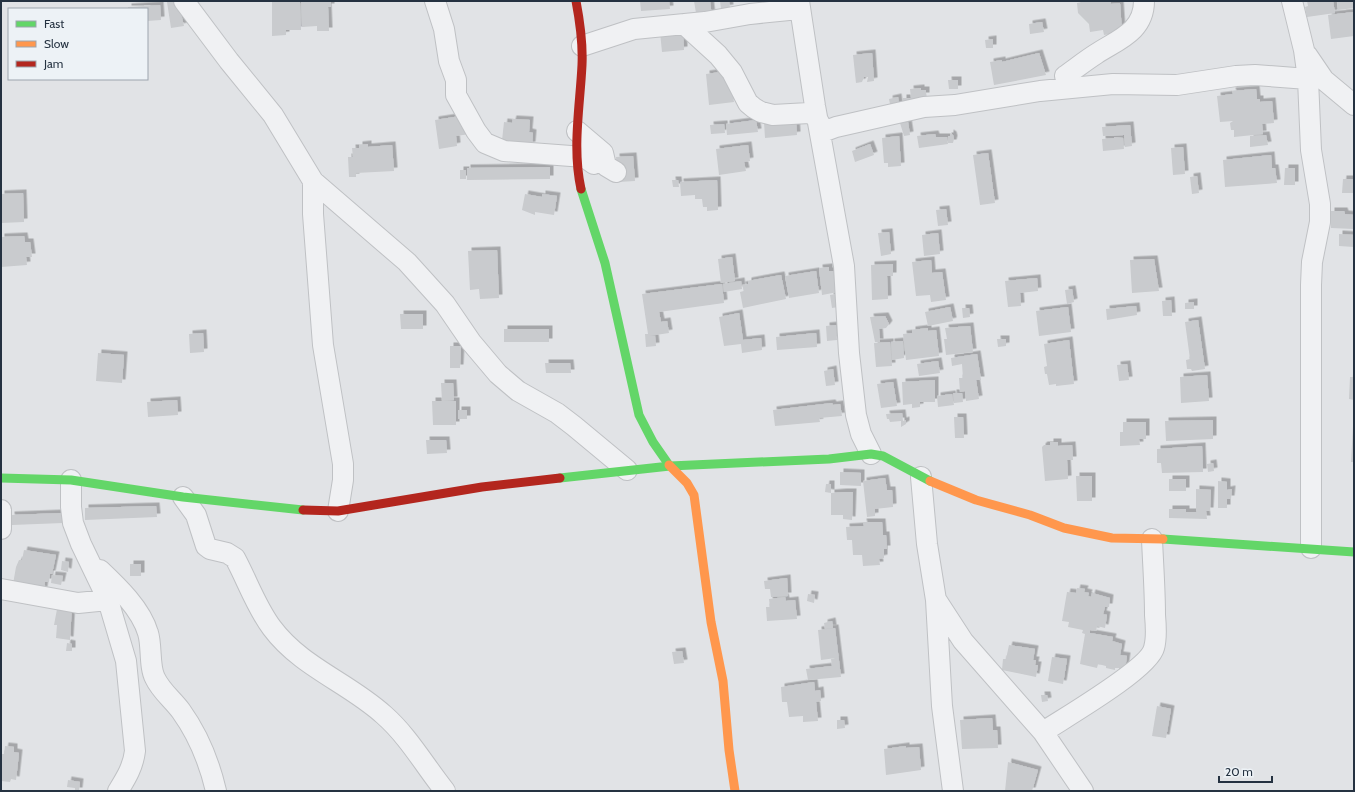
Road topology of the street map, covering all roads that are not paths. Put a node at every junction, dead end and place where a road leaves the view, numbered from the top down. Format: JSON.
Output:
{"nodes":[{"id":1,"x":184,"y":1,"type":"edge"},
{"id":2,"x":435,"y":1,"type":"edge"},
{"id":3,"x":576,"y":1,"type":"edge"},
{"id":4,"x":1144,"y":1,"type":"edge"},
{"id":5,"x":1292,"y":1,"type":"edge"},
{"id":6,"x":799,"y":5,"type":"edge"},
{"id":7,"x":684,"y":24,"type":"junction"},
{"id":8,"x":582,"y":46,"type":"junction"},
{"id":9,"x":1304,"y":50,"type":"junction"},
{"id":10,"x":1065,"y":76,"type":"dead end"},
{"id":11,"x":1308,"y":79,"type":"junction"},
{"id":12,"x":1354,"y":105,"type":"edge"},
{"id":13,"x":820,"y":128,"type":"junction"},
{"id":14,"x":577,"y":131,"type":"junction"},
{"id":15,"x":597,"y":164,"type":"junction"},
{"id":16,"x":579,"y":179,"type":"joint"},
{"id":17,"x":313,"y":181,"type":"junction"},
{"id":18,"x":871,"y":454,"type":"junction"},
{"id":19,"x":670,"y":466,"type":"junction"},
{"id":20,"x":627,"y":470,"type":"junction"},
{"id":21,"x":2,"y":476,"type":"edge"},
{"id":22,"x":921,"y":477,"type":"junction"},
{"id":23,"x":71,"y":480,"type":"junction"},
{"id":24,"x":183,"y":497,"type":"junction"},
{"id":25,"x":1,"y":510,"type":"edge"},
{"id":26,"x":338,"y":511,"type":"junction"},
{"id":27,"x":1,"y":529,"type":"edge"},
{"id":28,"x":1152,"y":539,"type":"junction"},
{"id":29,"x":1311,"y":548,"type":"junction"},
{"id":30,"x":1354,"y":552,"type":"edge"},
{"id":31,"x":89,"y":560,"type":"junction"},
{"id":32,"x":1,"y":589,"type":"edge"},
{"id":33,"x":108,"y":600,"type":"junction"},
{"id":34,"x":936,"y":600,"type":"junction"},
{"id":35,"x":1043,"y":732,"type":"junction"},
{"id":36,"x":118,"y":791,"type":"edge"},
{"id":37,"x":216,"y":791,"type":"edge"},
{"id":38,"x":445,"y":791,"type":"edge"},
{"id":39,"x":735,"y":791,"type":"edge"},
{"id":40,"x":953,"y":791,"type":"edge"},
{"id":41,"x":1083,"y":791,"type":"edge"}],
"edges":[{"from":1,"to":17,"type":"street"},
{"from":2,"to":15,"type":"street"},
{"from":3,"to":8,"type":"street"},
{"from":4,"to":10,"type":"street"},
{"from":5,"to":9,"type":"street"},
{"from":6,"to":7,"type":"street"},
{"from":6,"to":13,"type":"street"},
{"from":7,"to":8,"type":"street"},
{"from":7,"to":13,"type":"street"},
{"from":8,"to":14,"type":"street"},
{"from":9,"to":11,"type":"street"},
{"from":9,"to":12,"type":"street"},
{"from":11,"to":13,"type":"street"},
{"from":11,"to":29,"type":"street"},
{"from":13,"to":18,"type":"street"},
{"from":14,"to":15,"type":"street"},
{"from":14,"to":15,"type":"street"},
{"from":15,"to":16,"type":"street"},
{"from":16,"to":19,"type":"street"},
{"from":17,"to":20,"type":"street"},
{"from":17,"to":26,"type":"street"},
{"from":18,"to":19,"type":"street"},
{"from":18,"to":22,"type":"street"},
{"from":19,"to":20,"type":"street"},
{"from":19,"to":39,"type":"street"},
{"from":20,"to":26,"type":"street"},
{"from":21,"to":23,"type":"street"},
{"from":22,"to":28,"type":"street"},
{"from":22,"to":34,"type":"street"},
{"from":23,"to":24,"type":"street"},
{"from":23,"to":31,"type":"street"},
{"from":24,"to":26,"type":"street"},
{"from":24,"to":38,"type":"street"},
{"from":25,"to":27,"type":"street"},
{"from":28,"to":29,"type":"street"},
{"from":28,"to":35,"type":"street"},
{"from":29,"to":30,"type":"street"},
{"from":31,"to":33,"type":"street"},
{"from":31,"to":37,"type":"street"},
{"from":32,"to":33,"type":"street"},
{"from":33,"to":36,"type":"street"},
{"from":34,"to":35,"type":"street"},
{"from":34,"to":40,"type":"street"},
{"from":35,"to":41,"type":"street"}]}
